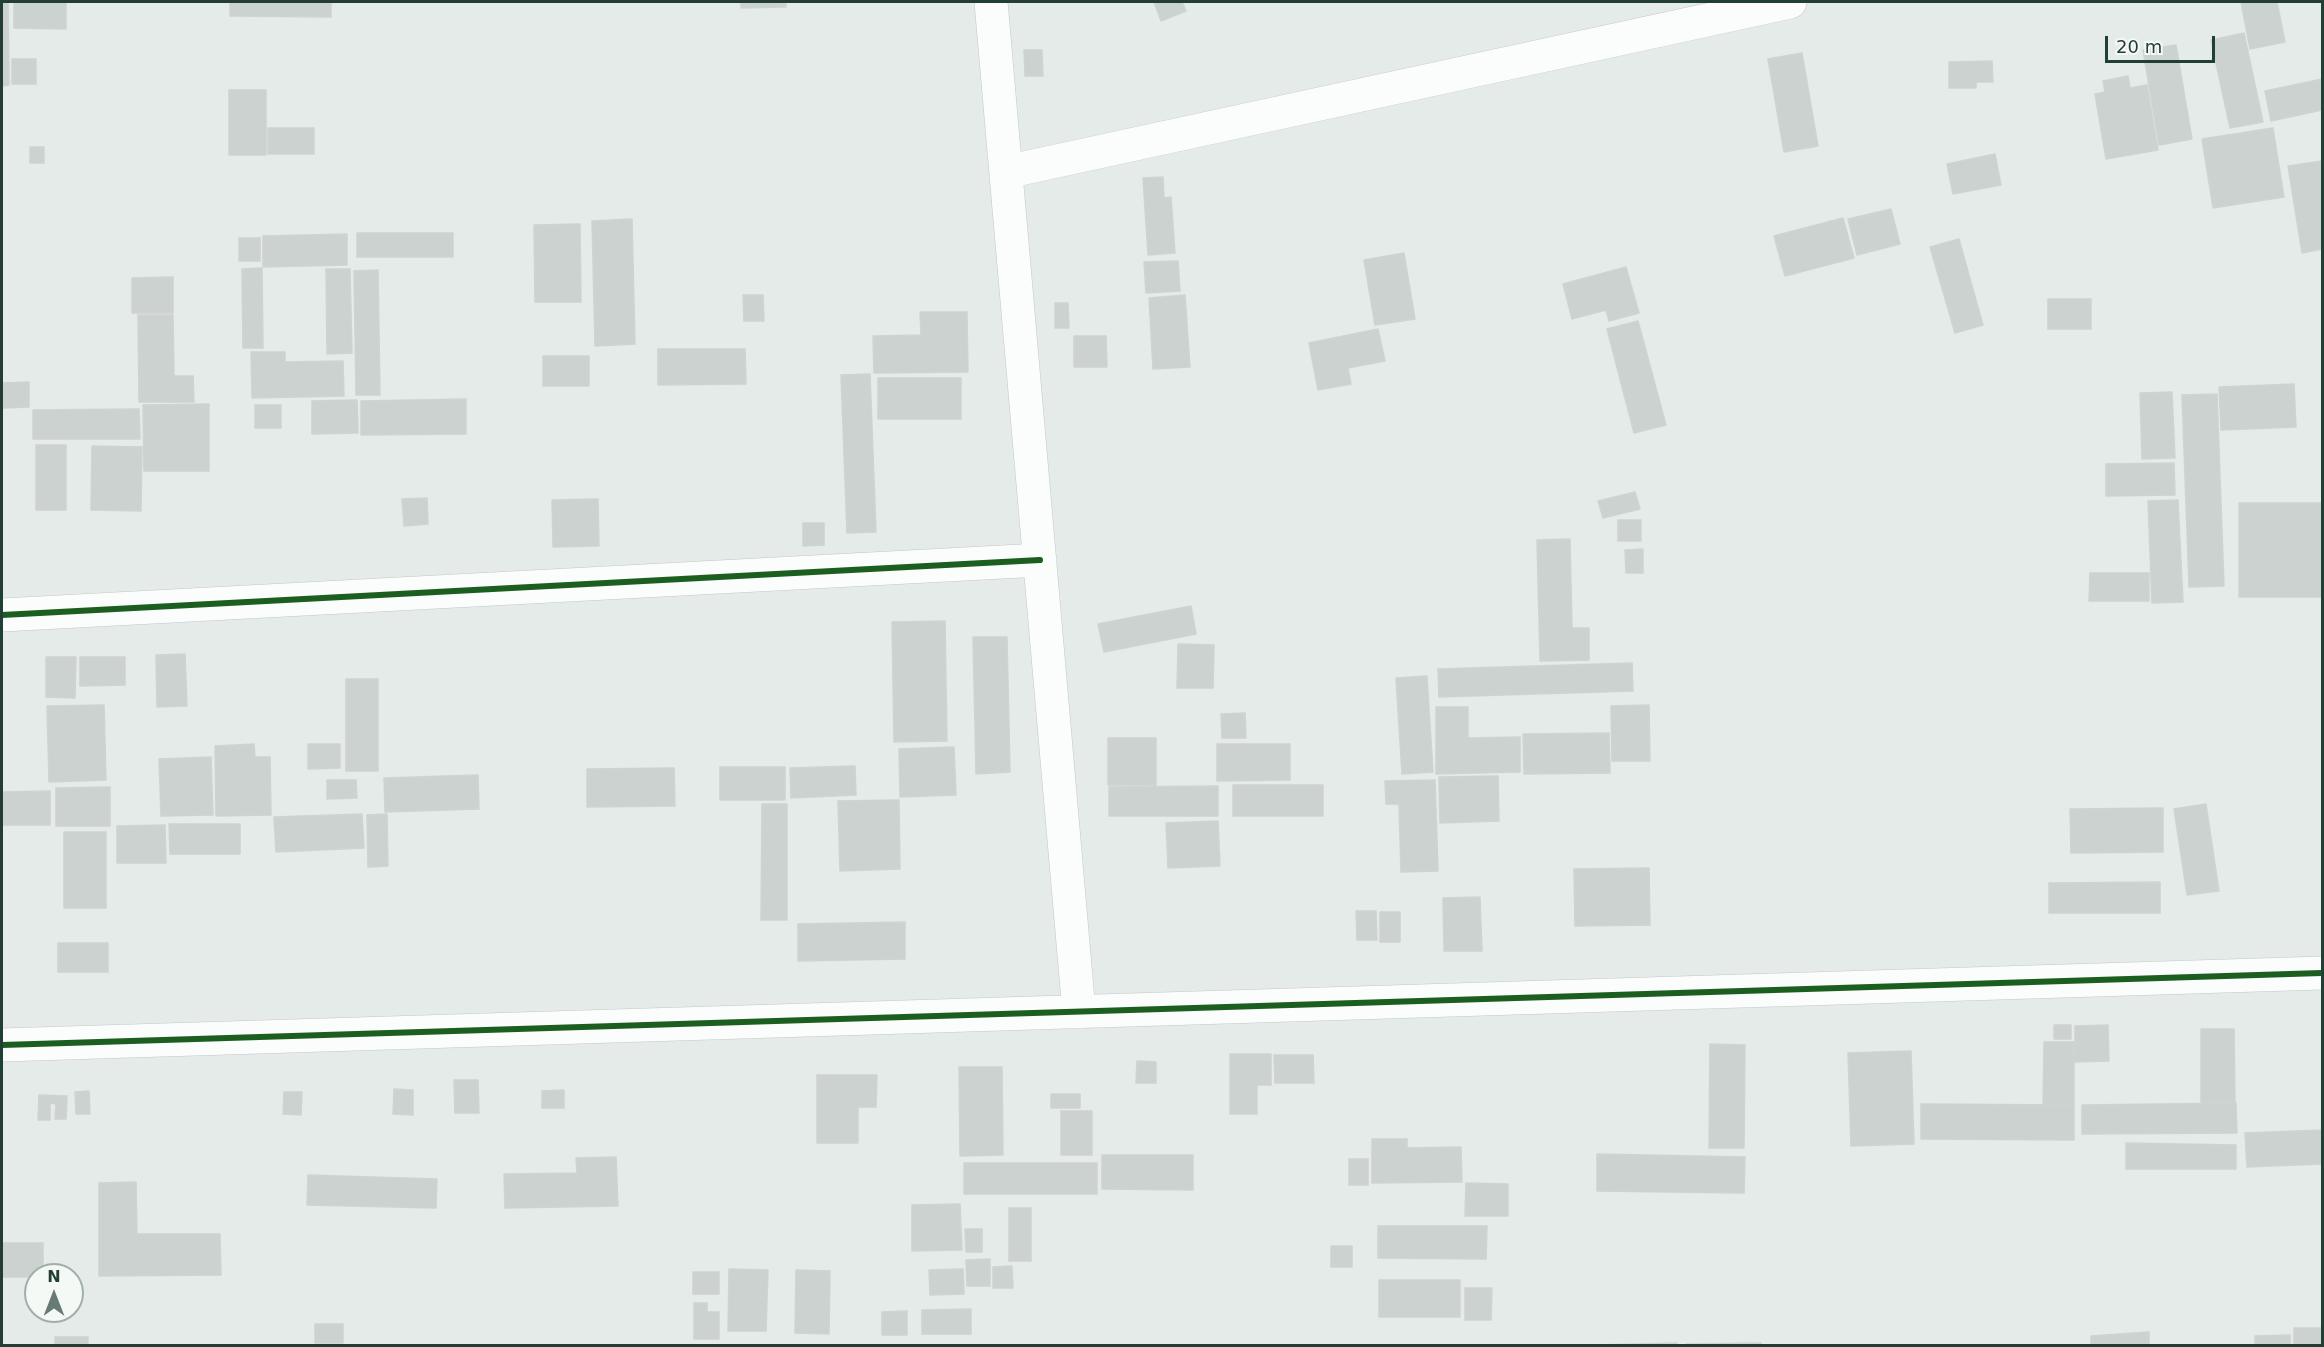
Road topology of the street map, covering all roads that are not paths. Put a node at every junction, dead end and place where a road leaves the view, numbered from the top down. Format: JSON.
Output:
{"nodes":[{"id":1,"x":991,"y":2,"type":"edge"},
{"id":2,"x":1790,"y":2,"type":"edge"},
{"id":3,"x":1006,"y":172,"type":"junction"},
{"id":4,"x":1040,"y":560,"type":"junction"},
{"id":5,"x":2,"y":615,"type":"edge"},
{"id":6,"x":2322,"y":973,"type":"edge"},
{"id":7,"x":1079,"y":1012,"type":"junction"},
{"id":8,"x":2,"y":1045,"type":"edge"}],
"edges":[{"from":1,"to":3,"type":"street"},
{"from":2,"to":3,"type":"street"},
{"from":3,"to":4,"type":"street"},
{"from":4,"to":5,"type":"street"},
{"from":4,"to":7,"type":"street"},
{"from":6,"to":7,"type":"street"},
{"from":7,"to":8,"type":"street"}]}
